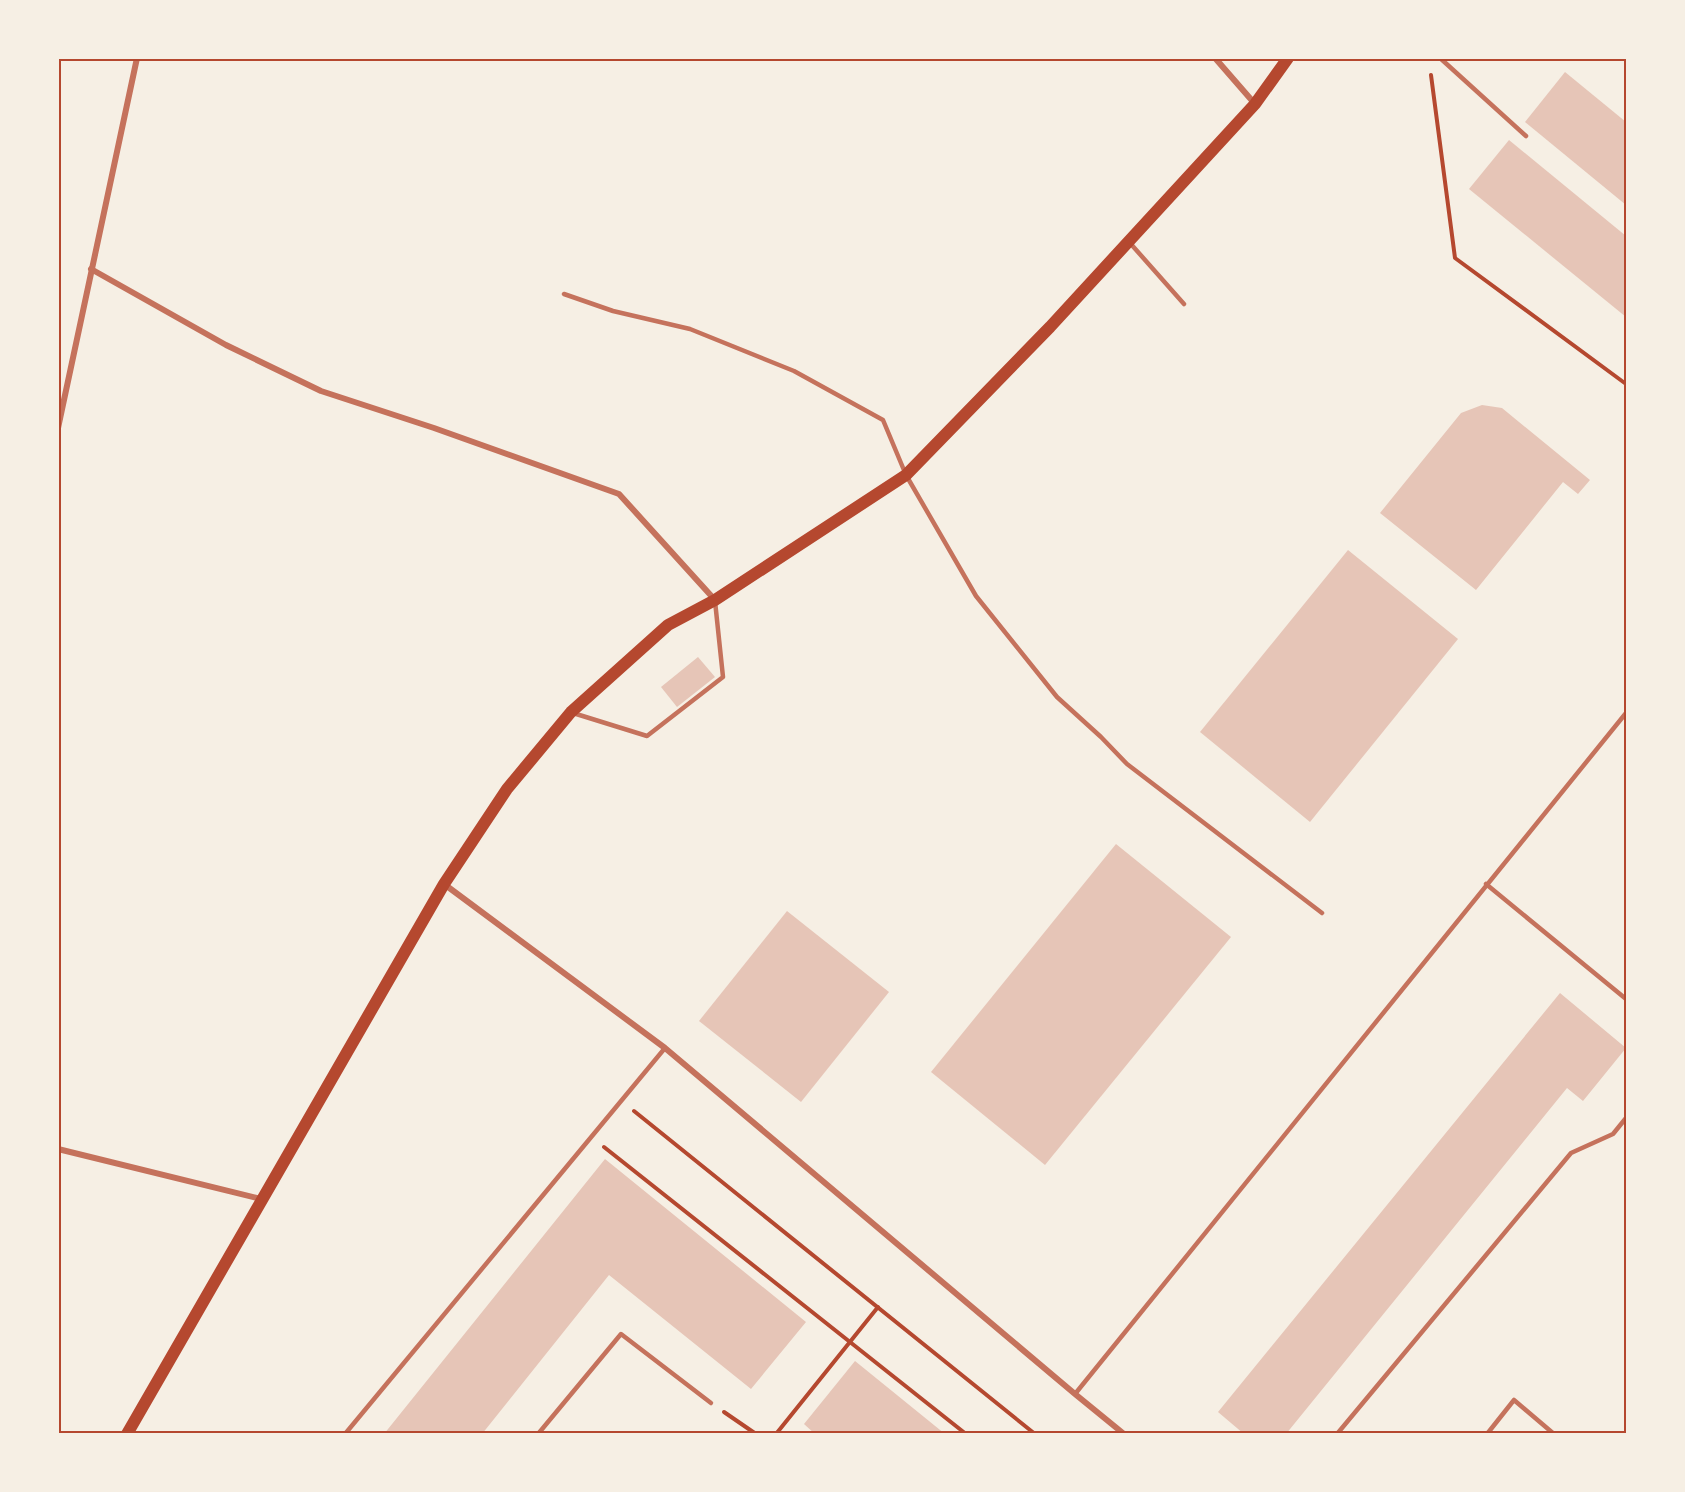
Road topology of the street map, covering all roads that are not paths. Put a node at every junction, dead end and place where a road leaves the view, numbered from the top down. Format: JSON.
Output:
{"nodes":[{"id":1,"x":137,"y":58,"type":"edge"},
{"id":2,"x":1215,"y":58,"type":"edge"},
{"id":3,"x":1288,"y":58,"type":"edge"},
{"id":4,"x":1440,"y":58,"type":"edge"},
{"id":5,"x":1255,"y":104,"type":"junction"},
{"id":6,"x":1526,"y":136,"type":"dead end"},
{"id":7,"x":1128,"y":242,"type":"junction"},
{"id":8,"x":91,"y":269,"type":"junction"},
{"id":9,"x":564,"y":294,"type":"dead end"},
{"id":10,"x":1184,"y":304,"type":"dead end"},
{"id":11,"x":58,"y":428,"type":"edge"},
{"id":12,"x":906,"y":475,"type":"junction"},
{"id":13,"x":715,"y":600,"type":"junction"},
{"id":14,"x":570,"y":712,"type":"junction"},
{"id":15,"x":1626,"y":713,"type":"edge"},
{"id":16,"x":444,"y":884,"type":"junction"},
{"id":17,"x":1486,"y":884,"type":"junction"},
{"id":18,"x":1322,"y":913,"type":"dead end"},
{"id":19,"x":1626,"y":999,"type":"edge"},
{"id":20,"x":665,"y":1048,"type":"junction"},
{"id":21,"x":1626,"y":1118,"type":"edge"},
{"id":22,"x":58,"y":1149,"type":"edge"},
{"id":23,"x":261,"y":1199,"type":"junction"},
{"id":24,"x":1075,"y":1395,"type":"junction"},
{"id":25,"x":711,"y":1403,"type":"road end"},
{"id":26,"x":127,"y":1434,"type":"edge"},
{"id":27,"x":345,"y":1434,"type":"edge"},
{"id":28,"x":538,"y":1434,"type":"edge"},
{"id":29,"x":1124,"y":1434,"type":"edge"},
{"id":30,"x":1337,"y":1434,"type":"edge"},
{"id":31,"x":1486,"y":1434,"type":"edge"},
{"id":32,"x":1554,"y":1434,"type":"edge"}],
"edges":[{"from":1,"to":8,"type":"street"},
{"from":2,"to":5,"type":"street"},
{"from":3,"to":5,"type":"main road"},
{"from":4,"to":6,"type":"lane"},
{"from":5,"to":7,"type":"main road"},
{"from":7,"to":10,"type":"lane"},
{"from":7,"to":12,"type":"main road"},
{"from":8,"to":11,"type":"street"},
{"from":8,"to":13,"type":"street"},
{"from":9,"to":12,"type":"lane"},
{"from":12,"to":13,"type":"main road"},
{"from":12,"to":18,"type":"lane"},
{"from":13,"to":14,"type":"main road"},
{"from":13,"to":14,"type":"lane"},
{"from":14,"to":16,"type":"main road"},
{"from":15,"to":17,"type":"lane"},
{"from":16,"to":20,"type":"street"},
{"from":16,"to":23,"type":"main road"},
{"from":17,"to":19,"type":"lane"},
{"from":17,"to":24,"type":"lane"},
{"from":20,"to":24,"type":"street"},
{"from":20,"to":27,"type":"lane"},
{"from":21,"to":30,"type":"lane"},
{"from":22,"to":23,"type":"street"},
{"from":23,"to":26,"type":"main road"},
{"from":24,"to":29,"type":"street"},
{"from":25,"to":28,"type":"lane"},
{"from":31,"to":32,"type":"lane"}]}
